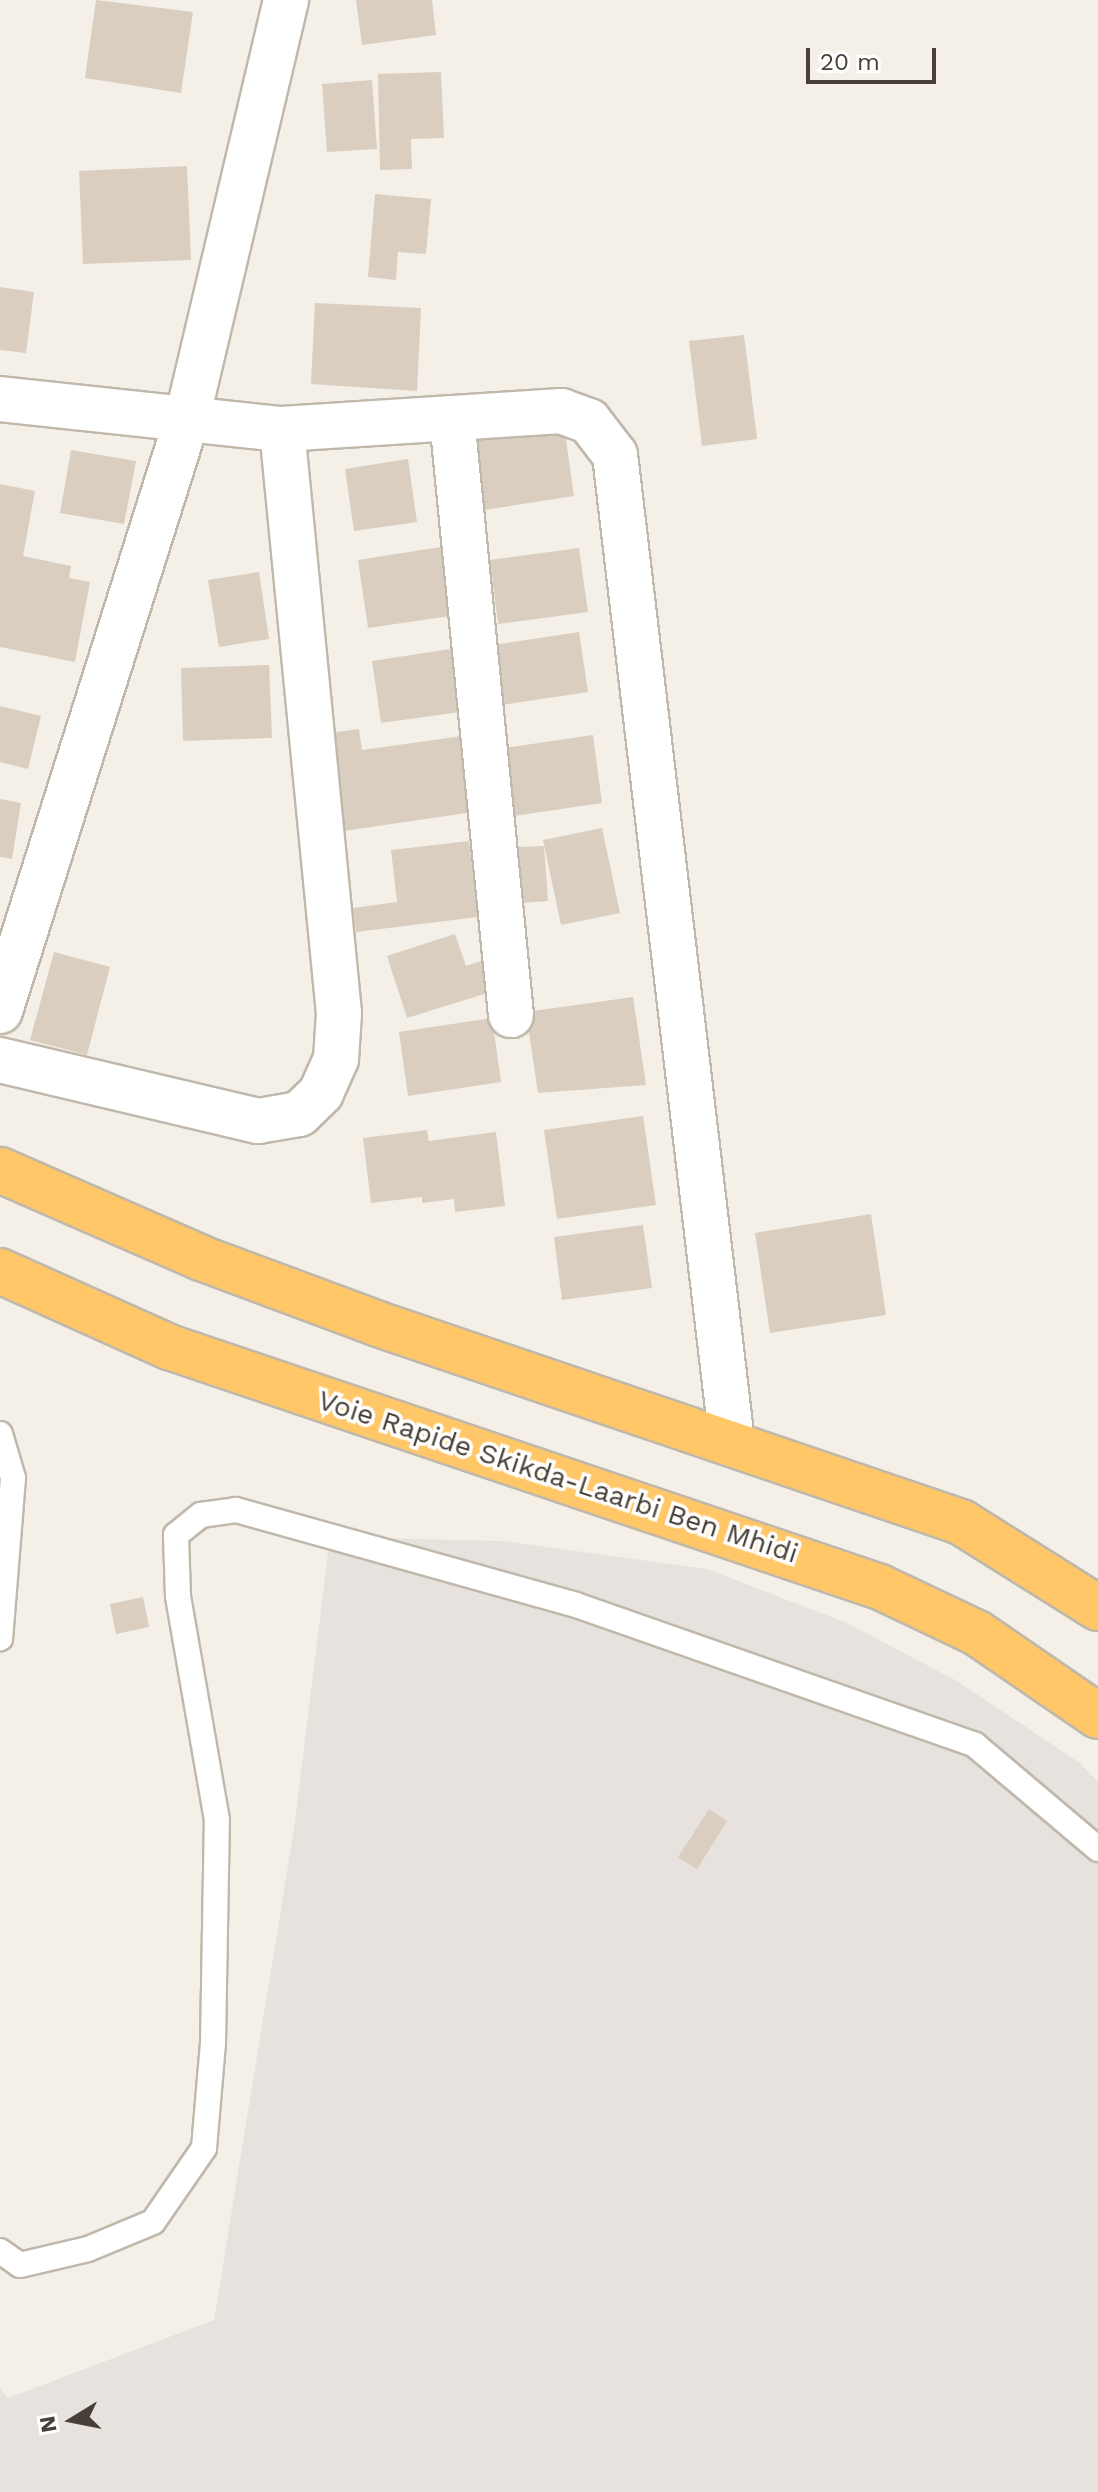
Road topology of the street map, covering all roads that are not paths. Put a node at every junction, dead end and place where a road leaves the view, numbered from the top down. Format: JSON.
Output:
{"nodes":[{"id":1,"x":286,"y":0,"type":"edge"},
{"id":2,"x":0,"y":399,"type":"edge"},
{"id":3,"x":452,"y":418,"type":"junction"},
{"id":4,"x":187,"y":419,"type":"junction"},
{"id":5,"x":282,"y":429,"type":"junction"},
{"id":6,"x":0,"y":1011,"type":"edge"},
{"id":7,"x":511,"y":1015,"type":"dead end"},
{"id":8,"x":0,"y":1060,"type":"edge"},
{"id":9,"x":0,"y":1170,"type":"edge"},
{"id":10,"x":0,"y":1271,"type":"edge"},
{"id":11,"x":0,"y":1434,"type":"edge"},
{"id":12,"x":732,"y":1442,"type":"junction"},
{"id":13,"x":1098,"y":1608,"type":"edge"},
{"id":14,"x":0,"y":1638,"type":"edge"},
{"id":15,"x":1098,"y":1716,"type":"edge"},
{"id":16,"x":1098,"y":1849,"type":"edge"},
{"id":17,"x":0,"y":2251,"type":"edge"}],
"edges":[{"from":1,"to":4,"type":"street"},
{"from":2,"to":4,"type":"street"},
{"from":3,"to":5,"type":"street"},
{"from":3,"to":7,"type":"street"},
{"from":3,"to":12,"type":"street"},
{"from":4,"to":5,"type":"street"},
{"from":4,"to":6,"type":"street"},
{"from":5,"to":8,"type":"street"},
{"from":9,"to":12,"type":"highway"},
{"from":10,"to":15,"type":"highway","name":"Voie Rapide Skikda-Laarbi Ben Mhidi"},
{"from":11,"to":14,"type":"lane"},
{"from":12,"to":13,"type":"highway"},
{"from":16,"to":17,"type":"lane"}]}
